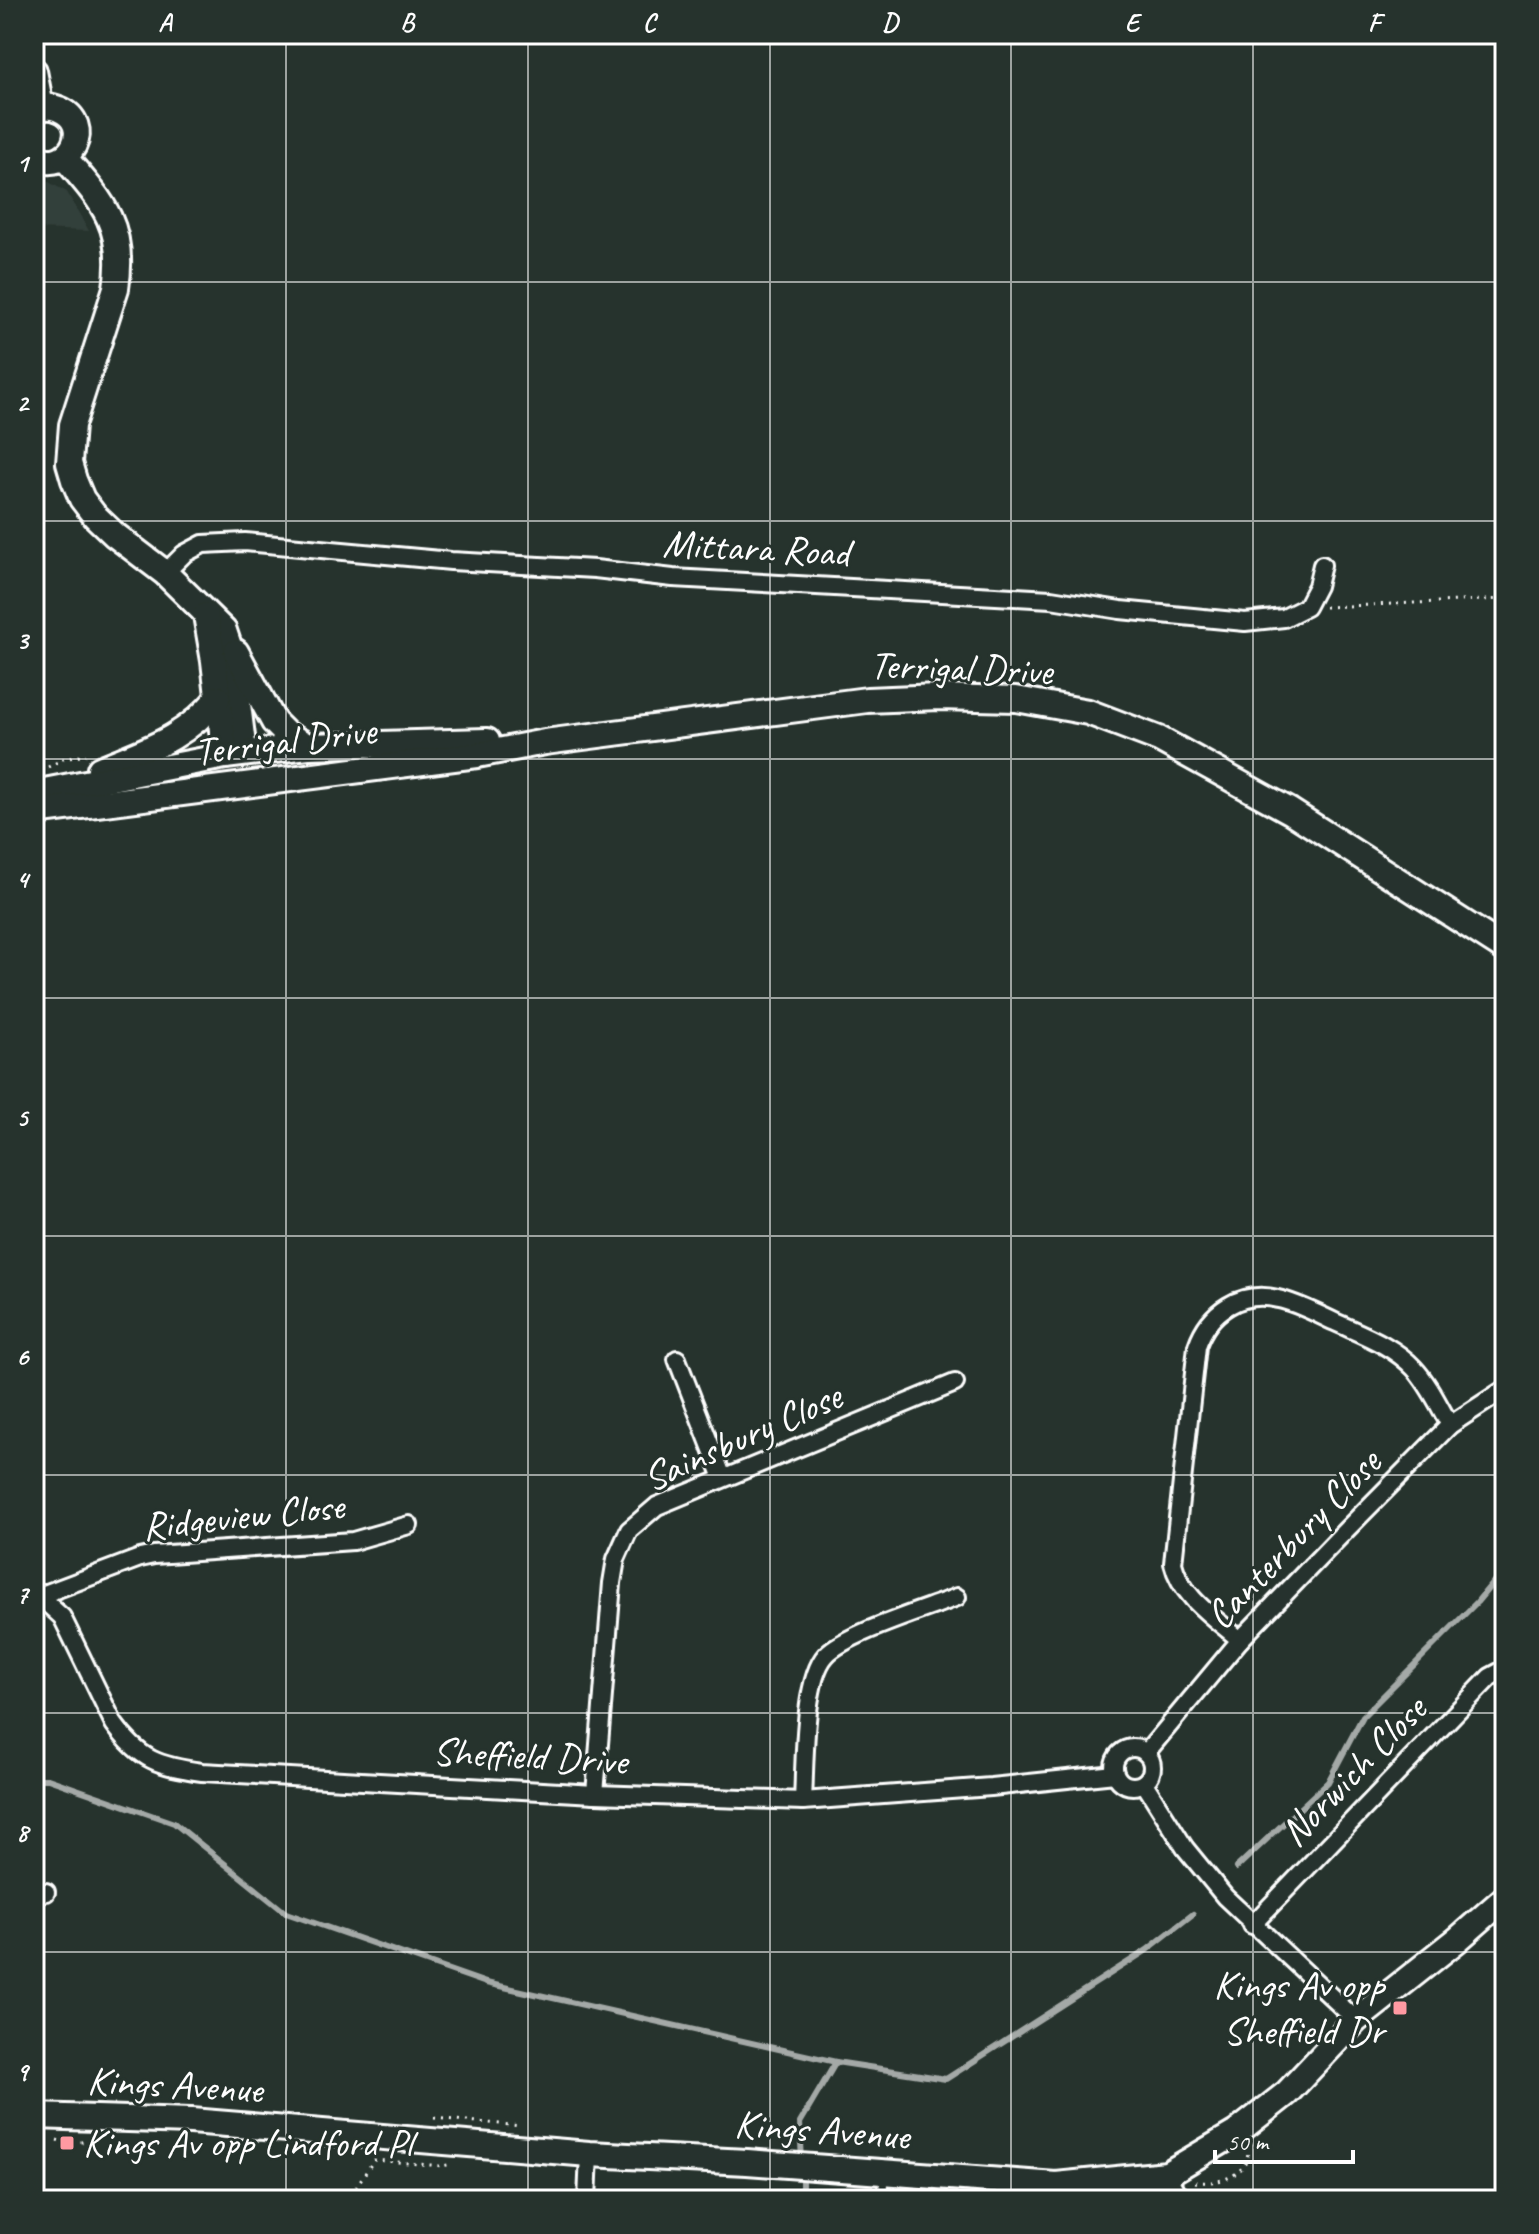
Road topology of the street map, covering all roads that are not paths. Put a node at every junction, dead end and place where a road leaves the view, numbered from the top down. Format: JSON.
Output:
{"nodes":[{"id":1,"x":34,"y":71,"type":"edge"},
{"id":2,"x":37,"y":109,"type":"edge"},
{"id":3,"x":34,"y":157,"type":"edge"},
{"id":4,"x":64,"y":157,"type":"junction"},
{"id":5,"x":1322,"y":565,"type":"dead end"},
{"id":6,"x":165,"y":573,"type":"junction"},
{"id":7,"x":206,"y":615,"type":"junction"},
{"id":8,"x":229,"y":642,"type":"junction"},
{"id":9,"x":218,"y":698,"type":"junction"},
{"id":10,"x":545,"y":742,"type":"junction"},
{"id":11,"x":308,"y":746,"type":"junction"},
{"id":12,"x":235,"y":757,"type":"junction"},
{"id":13,"x":398,"y":765,"type":"junction"},
{"id":14,"x":49,"y":797,"type":"edge"},
{"id":15,"x":34,"y":812,"type":"edge"},
{"id":16,"x":1505,"y":949,"type":"edge"},
{"id":17,"x":677,"y":1359,"type":"dead end"},
{"id":18,"x":955,"y":1383,"type":"dead end"},
{"id":19,"x":1505,"y":1389,"type":"edge"},
{"id":20,"x":1450,"y":1425,"type":"junction"},
{"id":21,"x":723,"y":1478,"type":"junction"},
{"id":22,"x":409,"y":1525,"type":"dead end"},
{"id":23,"x":37,"y":1596,"type":"edge"},
{"id":24,"x":957,"y":1597,"type":"dead end"},
{"id":25,"x":1240,"y":1640,"type":"junction"},
{"id":26,"x":1505,"y":1669,"type":"edge"},
{"id":27,"x":1146,"y":1753,"type":"junction"},
{"id":28,"x":1115,"y":1774,"type":"junction"},
{"id":29,"x":1144,"y":1783,"type":"junction"},
{"id":30,"x":595,"y":1794,"type":"junction"},
{"id":31,"x":803,"y":1801,"type":"junction"},
{"id":32,"x":1505,"y":1898,"type":"edge"},
{"id":33,"x":1252,"y":1925,"type":"junction"},
{"id":34,"x":1356,"y":2020,"type":"junction"},
{"id":35,"x":34,"y":2116,"type":"edge"},
{"id":36,"x":589,"y":2154,"type":"junction"},
{"id":37,"x":887,"y":2173,"type":"junction"},
{"id":38,"x":1178,"y":2178,"type":"junction"},
{"id":39,"x":1055,"y":2193,"type":"edge"},
{"id":40,"x":587,"y":2200,"type":"edge"},
{"id":41,"x":881,"y":2200,"type":"edge"},
{"id":42,"x":1185,"y":2200,"type":"edge"}],
"edges":[{"from":1,"to":2,"type":"street"},
{"from":2,"to":4,"type":"street"},
{"from":3,"to":4,"type":"street"},
{"from":4,"to":6,"type":"street"},
{"from":5,"to":6,"type":"street","name":"Mittara Road"},
{"from":6,"to":7,"type":"street"},
{"from":7,"to":8,"type":"street"},
{"from":7,"to":9,"type":"street"},
{"from":8,"to":11,"type":"street"},
{"from":8,"to":12,"type":"street"},
{"from":9,"to":12,"type":"street"},
{"from":9,"to":14,"type":"street"},
{"from":10,"to":11,"type":"street","name":"Terrigal Drive"},
{"from":10,"to":13,"type":"street","name":"Terrigal Drive"},
{"from":10,"to":16,"type":"street","name":"Terrigal Drive"},
{"from":11,"to":12,"type":"street","name":"Terrigal Drive"},
{"from":12,"to":13,"type":"street"},
{"from":12,"to":14,"type":"street","name":"Terrigal Drive"},
{"from":13,"to":14,"type":"street","name":"Terrigal Drive"},
{"from":14,"to":15,"type":"street","name":"Terrigal Drive"},
{"from":17,"to":21,"type":"street"},
{"from":18,"to":21,"type":"street","name":"Sainsbury Close"},
{"from":19,"to":20,"type":"street","name":"Canterbury Close"},
{"from":20,"to":25,"type":"street","name":"Canterbury Close"},
{"from":20,"to":25,"type":"street"},
{"from":21,"to":30,"type":"street","name":"Sainsbury Close"},
{"from":22,"to":23,"type":"street","name":"Ridgeview Close"},
{"from":23,"to":30,"type":"street","name":"Sheffield Drive"},
{"from":24,"to":31,"type":"street"},
{"from":25,"to":27,"type":"street","name":"Canterbury Close"},
{"from":26,"to":33,"type":"street","name":"Norwich Close"},
{"from":27,"to":28,"type":"street"},
{"from":27,"to":29,"type":"street"},
{"from":28,"to":29,"type":"street"},
{"from":28,"to":31,"type":"street","name":"Sheffield Drive"},
{"from":29,"to":33,"type":"street"},
{"from":30,"to":31,"type":"street","name":"Sheffield Drive"},
{"from":32,"to":34,"type":"street","name":"Kings Avenue"},
{"from":33,"to":34,"type":"street"},
{"from":34,"to":38,"type":"street","name":"Kings Avenue"},
{"from":35,"to":36,"type":"street","name":"Kings Avenue"},
{"from":36,"to":37,"type":"street","name":"Kings Avenue"},
{"from":36,"to":40,"type":"street"},
{"from":37,"to":39,"type":"street","name":"Kings Avenue"},
{"from":37,"to":41,"type":"lane"},
{"from":38,"to":39,"type":"street","name":"Kings Avenue"},
{"from":38,"to":42,"type":"street"}]}
